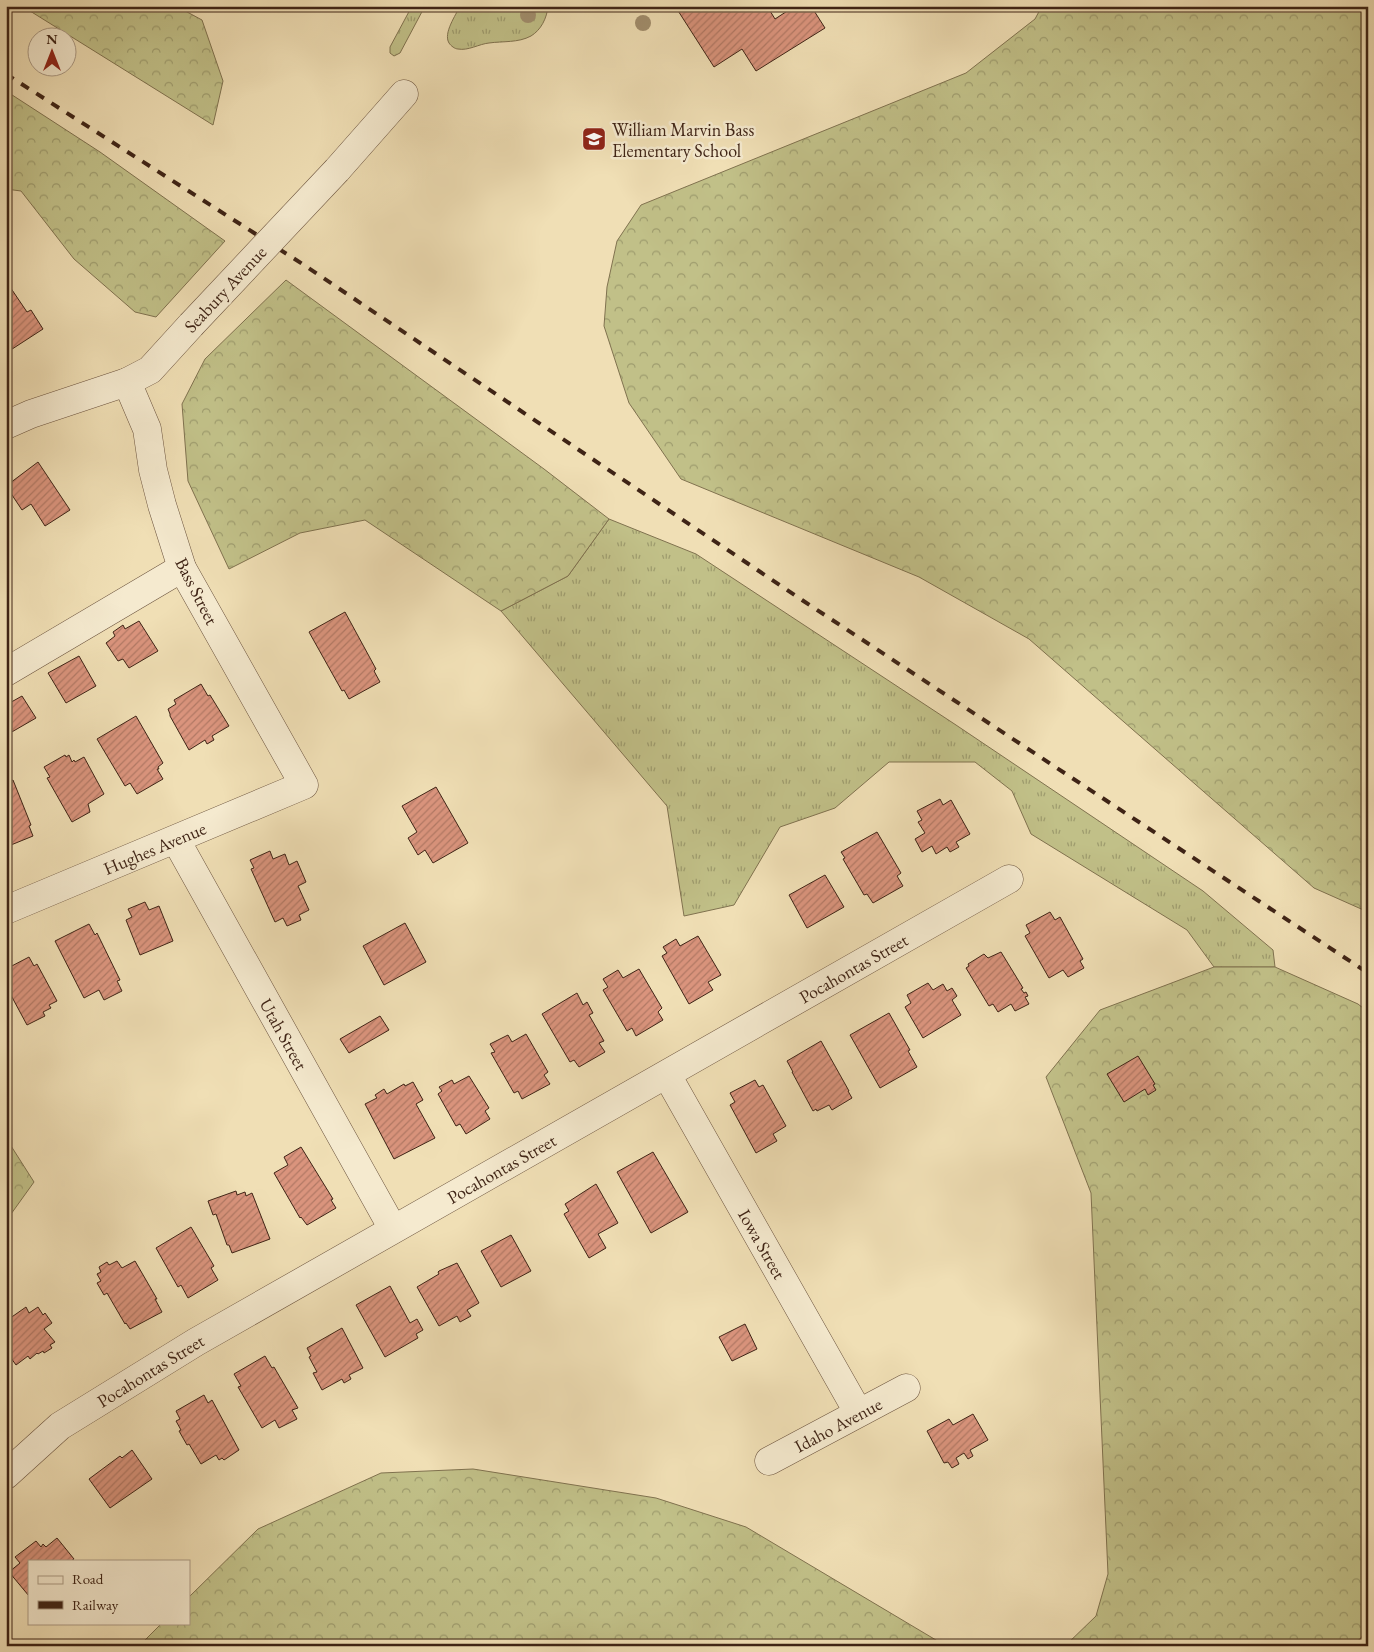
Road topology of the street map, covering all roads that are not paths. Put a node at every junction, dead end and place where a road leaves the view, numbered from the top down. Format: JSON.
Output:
{"nodes":[{"id":1,"x":404,"y":94,"type":"dead end"},
{"id":2,"x":127,"y":382,"type":"junction"},
{"id":3,"x":6,"y":425,"type":"edge"},
{"id":4,"x":182,"y":568,"type":"junction"},
{"id":5,"x":6,"y":672,"type":"edge"},
{"id":6,"x":304,"y":785,"type":"joint"},
{"id":7,"x":176,"y":840,"type":"junction"},
{"id":8,"x":1009,"y":880,"type":"dead end"},
{"id":9,"x":6,"y":910,"type":"edge"},
{"id":10,"x":667,"y":1075,"type":"junction"},
{"id":11,"x":393,"y":1229,"type":"junction"},
{"id":12,"x":906,"y":1388,"type":"dead end"},
{"id":13,"x":858,"y":1412,"type":"junction"},
{"id":14,"x":769,"y":1461,"type":"dead end"},
{"id":15,"x":6,"y":1475,"type":"edge"}],
"edges":[{"from":1,"to":2,"type":"street","name":"Seabury Avenue","bridge":true},
{"from":2,"to":3,"type":"street","name":"Seabury Avenue"},
{"from":2,"to":4,"type":"street","name":"Bass Street"},
{"from":4,"to":5,"type":"street"},
{"from":4,"to":6,"type":"street","name":"Bass Street"},
{"from":6,"to":7,"type":"street","name":"Hughes Avenue"},
{"from":7,"to":9,"type":"street","name":"Hughes Avenue"},
{"from":7,"to":11,"type":"street","name":"Utah Street"},
{"from":8,"to":10,"type":"street","name":"Pocahontas Street"},
{"from":10,"to":11,"type":"street","name":"Pocahontas Street"},
{"from":10,"to":13,"type":"street","name":"Iowa Street"},
{"from":11,"to":15,"type":"street","name":"Pocahontas Street"},
{"from":12,"to":13,"type":"street","name":"Idaho Avenue"},
{"from":13,"to":14,"type":"street","name":"Idaho Avenue"}]}
